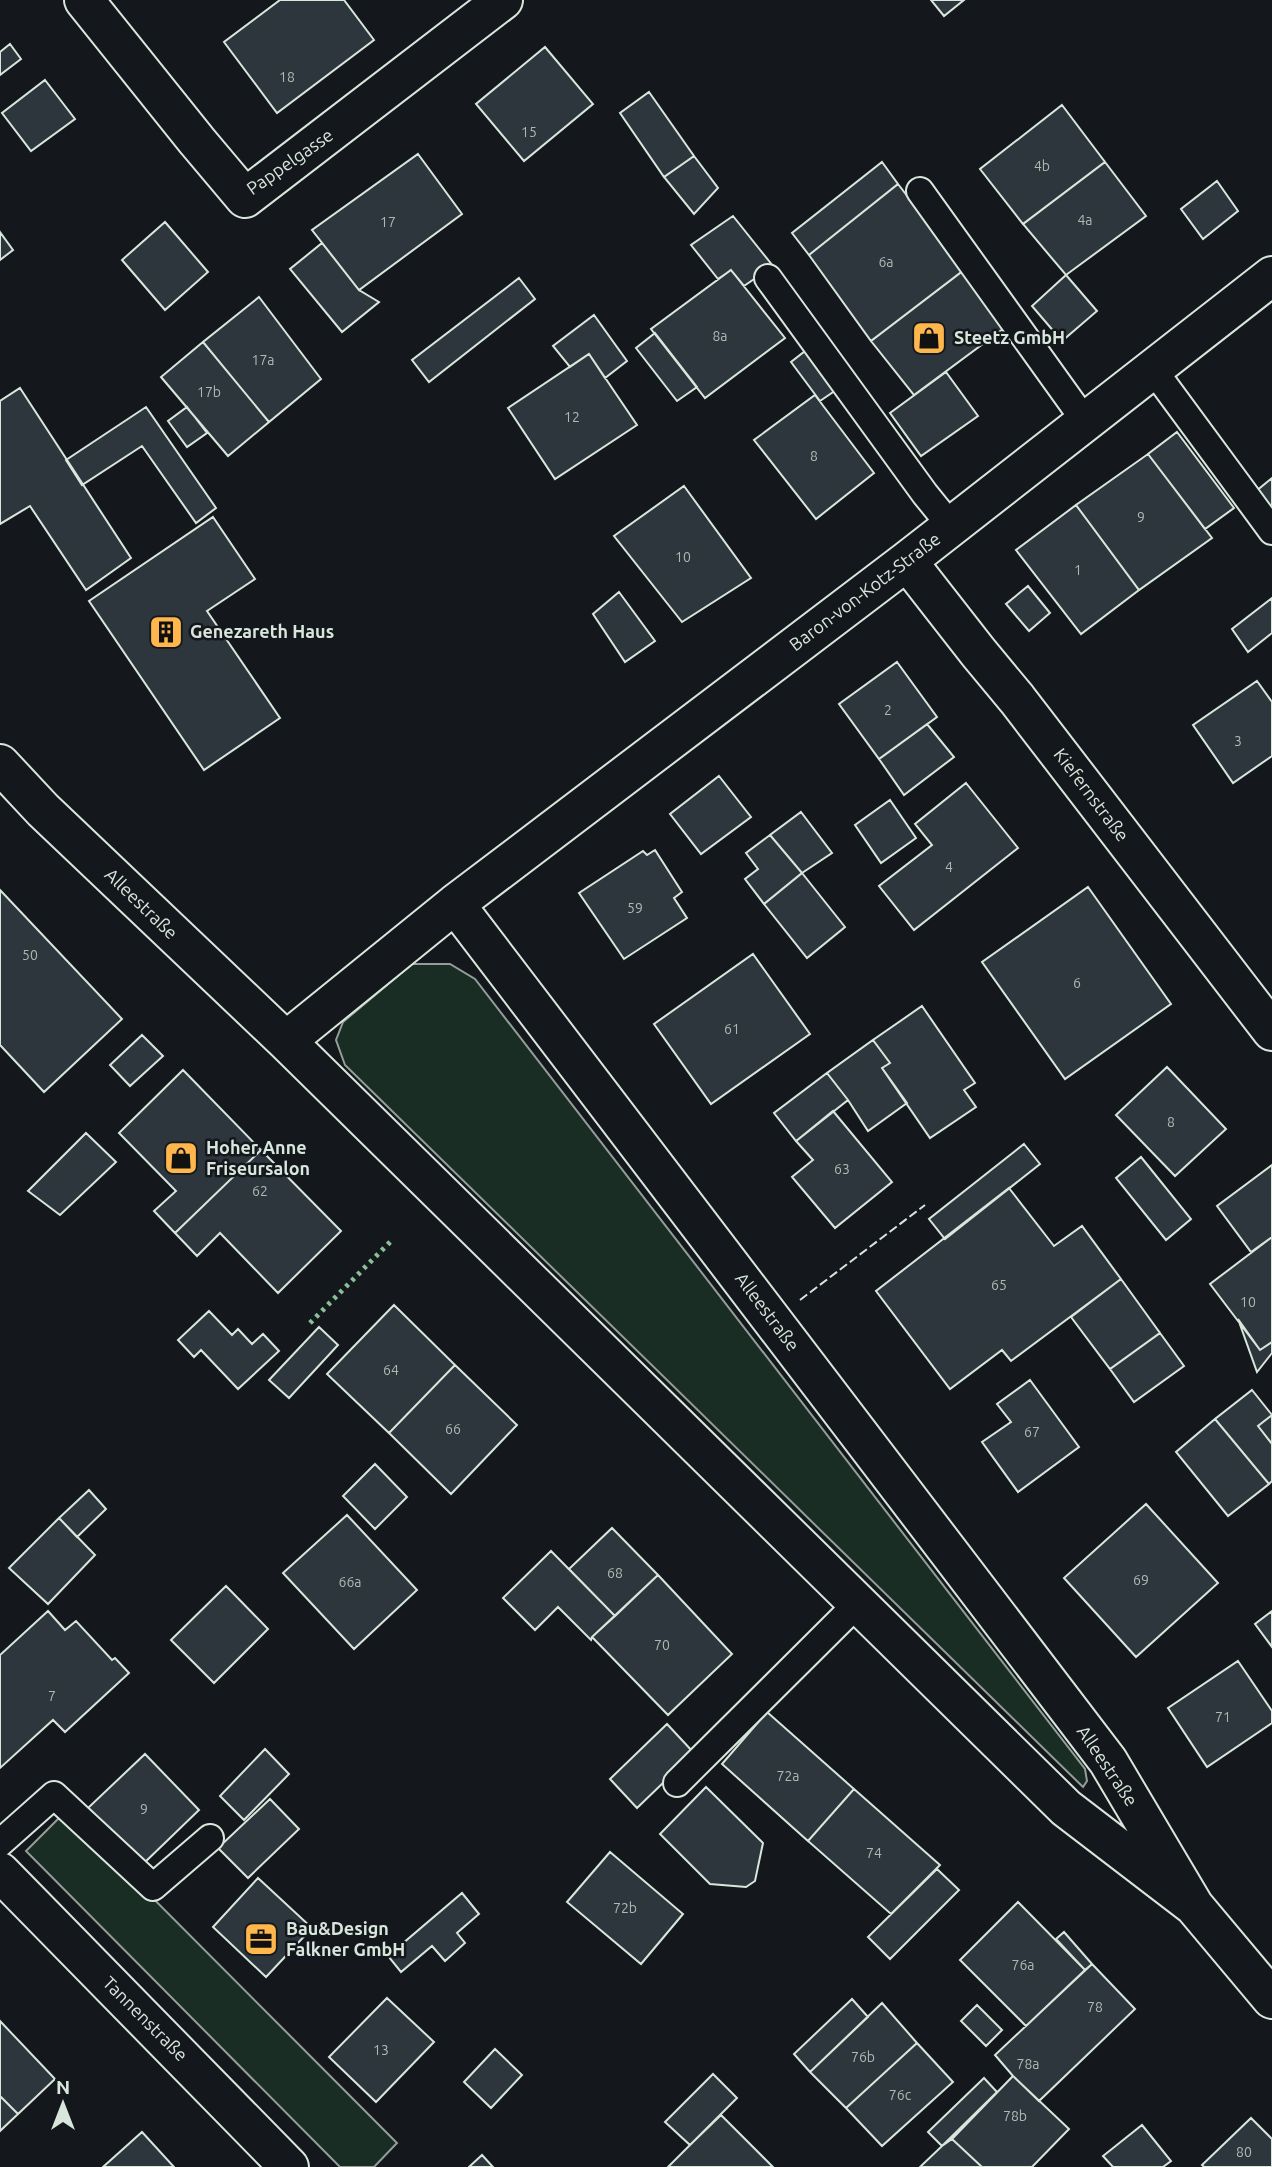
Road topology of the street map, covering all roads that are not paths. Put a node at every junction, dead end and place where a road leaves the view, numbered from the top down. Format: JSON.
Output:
{"nodes":[{"id":1,"x":84,"y":0,"type":"edge"},
{"id":2,"x":503,"y":0,"type":"edge"},
{"id":3,"x":920,"y":191,"type":"dead end"},
{"id":4,"x":1272,"y":276,"type":"edge"},
{"id":5,"x":768,"y":278,"type":"dead end"},
{"id":6,"x":1152,"y":368,"type":"junction"},
{"id":7,"x":1085,"y":421,"type":"junction"},
{"id":8,"x":951,"y":526,"type":"junction"},
{"id":9,"x":1272,"y":531,"type":"edge"},
{"id":10,"x":907,"y":561,"type":"junction"},
{"id":11,"x":4,"y":777,"type":"edge"},
{"id":12,"x":455,"y":904,"type":"junction"},
{"id":13,"x":1272,"y":1031,"type":"edge"},
{"id":14,"x":286,"y":1041,"type":"junction"},
{"id":15,"x":857,"y":1604,"type":"junction"},
{"id":16,"x":677,"y":1783,"type":"dead end"},
{"id":17,"x":210,"y":1839,"type":"dead end"},
{"id":18,"x":0,"y":1843,"type":"edge"},
{"id":19,"x":0,"y":1872,"type":"edge"},
{"id":20,"x":1194,"y":1906,"type":"junction"},
{"id":21,"x":1272,"y":1999,"type":"edge"},
{"id":22,"x":289,"y":2167,"type":"edge"}],
"edges":[{"from":1,"to":2,"type":"street","name":"Pappelgasse"},
{"from":3,"to":7,"type":"lane"},
{"from":4,"to":6,"type":"street","name":"Baron-von-Kotz-Straße"},
{"from":5,"to":8,"type":"lane"},
{"from":6,"to":7,"type":"street","name":"Baron-von-Kotz-Straße"},
{"from":6,"to":9,"type":"lane"},
{"from":7,"to":8,"type":"street","name":"Baron-von-Kotz-Straße"},
{"from":8,"to":10,"type":"street","name":"Baron-von-Kotz-Straße"},
{"from":10,"to":12,"type":"street","name":"Baron-von-Kotz-Straße"},
{"from":10,"to":13,"type":"street","name":"Kiefernstraße"},
{"from":11,"to":14,"type":"street","name":"Alleestraße"},
{"from":12,"to":14,"type":"street"},
{"from":12,"to":20,"type":"street","name":"Alleestraße"},
{"from":14,"to":15,"type":"street","name":"Alleestraße"},
{"from":15,"to":16,"type":"lane"},
{"from":15,"to":20,"type":"street","name":"Alleestraße"},
{"from":17,"to":18,"type":"lane"},
{"from":19,"to":22,"type":"street","name":"Tannenstraße"},
{"from":20,"to":21,"type":"street","name":"Alleestraße"}]}
